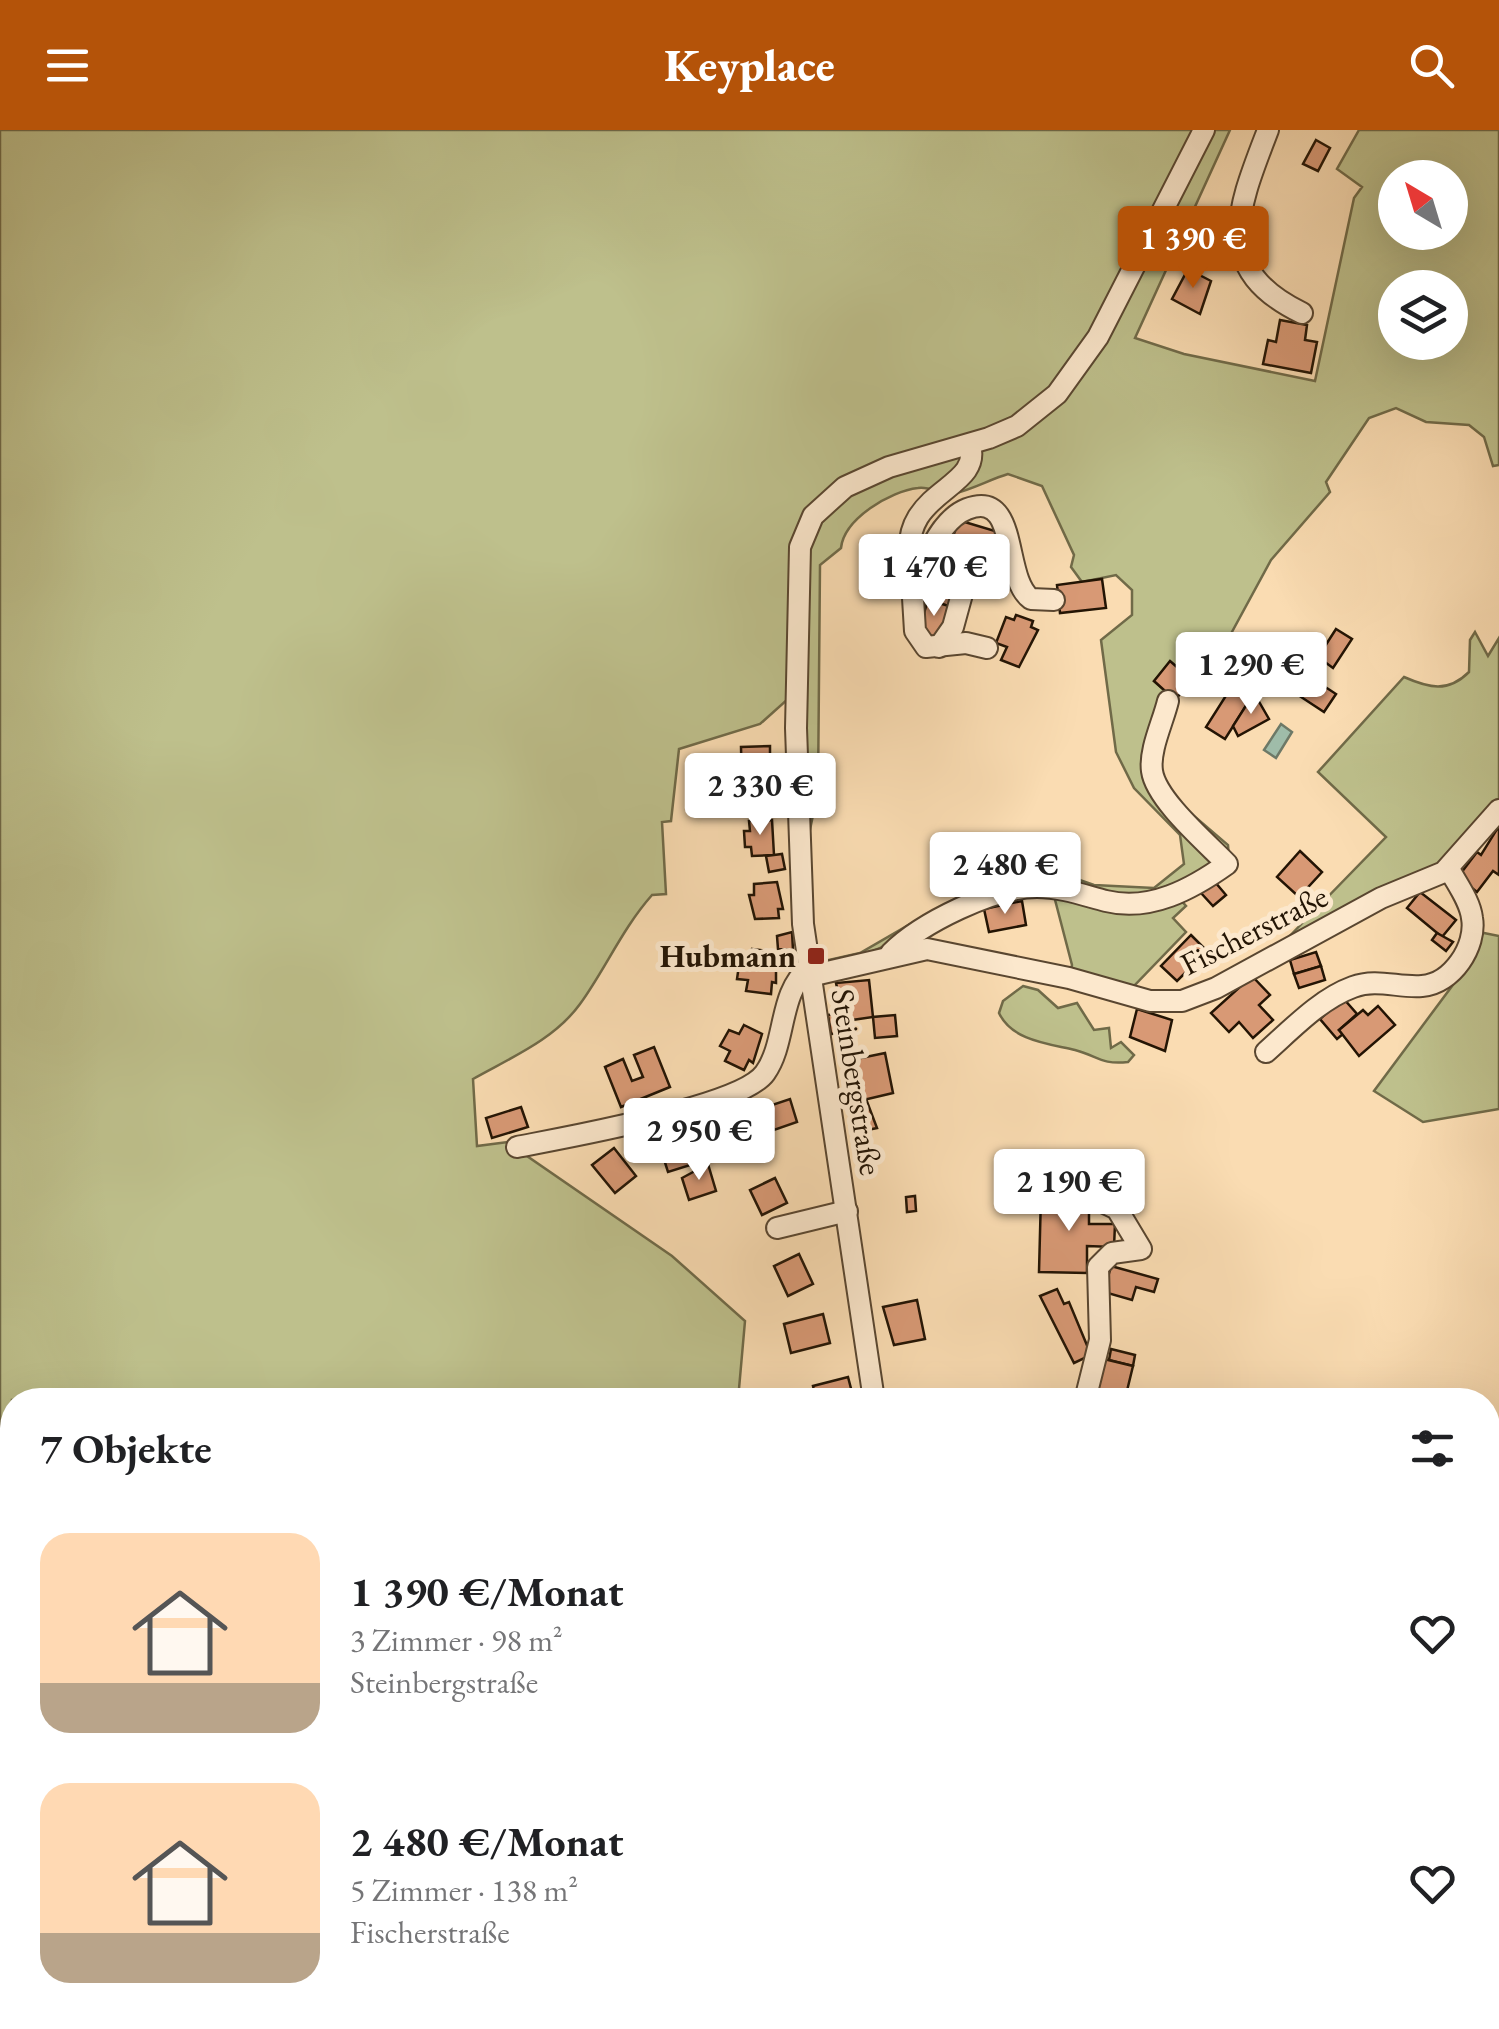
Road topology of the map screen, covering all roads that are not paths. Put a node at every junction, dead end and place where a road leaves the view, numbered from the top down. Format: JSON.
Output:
{"nodes":[{"id":1,"x":1204,"y":130,"type":"edge"},
{"id":2,"x":1268,"y":130,"type":"edge"},
{"id":3,"x":1302,"y":313,"type":"dead end"},
{"id":4,"x":970,"y":445,"type":"junction"},
{"id":5,"x":911,"y":565,"type":"junction"},
{"id":6,"x":965,"y":583,"type":"dead end"},
{"id":7,"x":1054,"y":600,"type":"dead end"},
{"id":8,"x":939,"y":647,"type":"junction"},
{"id":9,"x":987,"y":648,"type":"dead end"},
{"id":10,"x":1168,"y":701,"type":"dead end"},
{"id":11,"x":1499,"y":810,"type":"edge"},
{"id":12,"x":1448,"y":869,"type":"junction"},
{"id":13,"x":886,"y":958,"type":"junction"},
{"id":14,"x":810,"y":972,"type":"junction"},
{"id":15,"x":1266,"y":1052,"type":"dead end"},
{"id":16,"x":517,"y":1147,"type":"dead end"},
{"id":17,"x":1062,"y":1183,"type":"dead end"},
{"id":18,"x":847,"y":1210,"type":"junction"},
{"id":19,"x":777,"y":1228,"type":"dead end"},
{"id":20,"x":872,"y":1388,"type":"edge"},
{"id":21,"x":1088,"y":1388,"type":"edge"}],
"edges":[{"from":1,"to":4,"type":"street","name":"Steinbergstraße"},
{"from":2,"to":3,"type":"street"},
{"from":4,"to":5,"type":"street"},
{"from":4,"to":14,"type":"street","name":"Steinbergstraße"},
{"from":5,"to":7,"type":"street"},
{"from":5,"to":8,"type":"street"},
{"from":6,"to":8,"type":"street"},
{"from":8,"to":9,"type":"street"},
{"from":10,"to":13,"type":"street","name":"Fischerstraße"},
{"from":11,"to":12,"type":"street","name":"Fischerstraße"},
{"from":12,"to":13,"type":"street","name":"Fischerstraße"},
{"from":12,"to":15,"type":"street"},
{"from":13,"to":14,"type":"street","name":"Fischerstraße"},
{"from":14,"to":16,"type":"street"},
{"from":14,"to":18,"type":"street","name":"Steinbergstraße"},
{"from":17,"to":21,"type":"street"},
{"from":18,"to":19,"type":"street"},
{"from":18,"to":20,"type":"street","name":"Steinbergstraße"}]}
